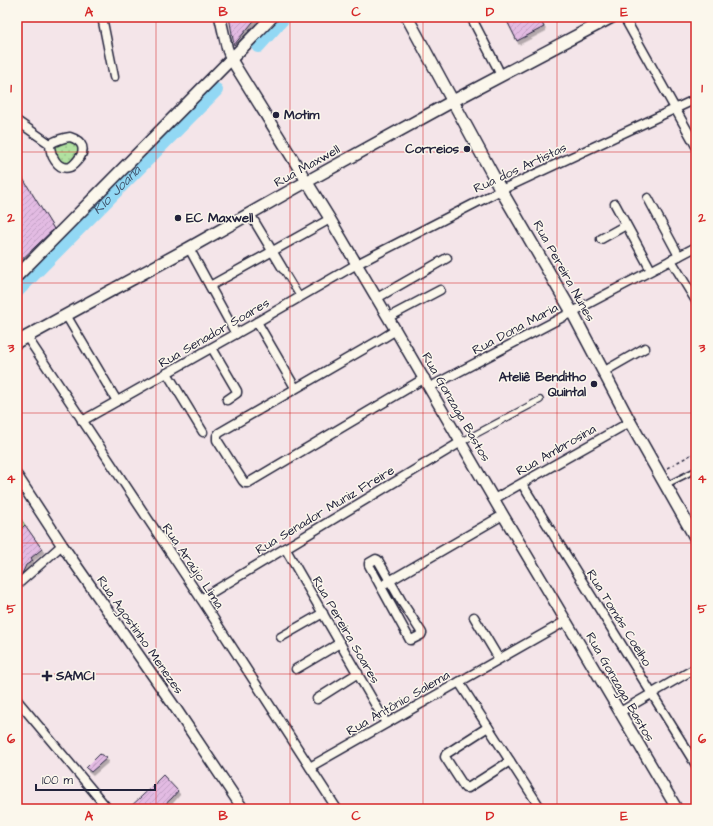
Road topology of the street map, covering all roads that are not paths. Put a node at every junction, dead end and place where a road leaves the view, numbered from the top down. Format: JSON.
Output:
{"nodes":[{"id":1,"x":102,"y":17,"type":"edge"},
{"id":2,"x":220,"y":17,"type":"edge"},
{"id":3,"x":272,"y":17,"type":"edge"},
{"id":4,"x":408,"y":17,"type":"edge"},
{"id":5,"x":471,"y":17,"type":"edge"},
{"id":6,"x":612,"y":17,"type":"edge"},
{"id":7,"x":624,"y":17,"type":"edge"},
{"id":8,"x":231,"y":59,"type":"junction"},
{"id":9,"x":501,"y":76,"type":"junction"},
{"id":10,"x":114,"y":77,"type":"dead end"},
{"id":11,"x":696,"y":99,"type":"edge"},
{"id":12,"x":453,"y":101,"type":"junction"},
{"id":13,"x":676,"y":109,"type":"junction"},
{"id":14,"x":17,"y":121,"type":"edge"},
{"id":15,"x":50,"y":144,"type":"dead end"},
{"id":16,"x":696,"y":146,"type":"edge"},
{"id":17,"x":307,"y":182,"type":"junction"},
{"id":18,"x":501,"y":190,"type":"junction"},
{"id":19,"x":648,"y":198,"type":"dead end"},
{"id":20,"x":615,"y":204,"type":"dead end"},
{"id":21,"x":250,"y":214,"type":"junction"},
{"id":22,"x":330,"y":219,"type":"junction"},
{"id":23,"x":626,"y":225,"type":"junction"},
{"id":24,"x":601,"y":239,"type":"dead end"},
{"id":25,"x":696,"y":247,"type":"edge"},
{"id":26,"x":189,"y":248,"type":"junction"},
{"id":27,"x":273,"y":252,"type":"junction"},
{"id":28,"x":678,"y":256,"type":"junction"},
{"id":29,"x":447,"y":258,"type":"dead end"},
{"id":30,"x":671,"y":260,"type":"junction"},
{"id":31,"x":357,"y":264,"type":"junction"},
{"id":32,"x":284,"y":269,"type":"joint"},
{"id":33,"x":651,"y":270,"type":"junction"},
{"id":34,"x":17,"y":276,"type":"edge"},
{"id":35,"x":210,"y":286,"type":"junction"},
{"id":36,"x":440,"y":290,"type":"dead end"},
{"id":37,"x":300,"y":297,"type":"junction"},
{"id":38,"x":377,"y":298,"type":"junction"},
{"id":39,"x":696,"y":301,"type":"edge"},
{"id":40,"x":572,"y":312,"type":"junction"},
{"id":41,"x":66,"y":315,"type":"junction"},
{"id":42,"x":389,"y":317,"type":"junction"},
{"id":43,"x":257,"y":322,"type":"junction"},
{"id":44,"x":396,"y":330,"type":"junction"},
{"id":45,"x":236,"y":334,"type":"junction"},
{"id":46,"x":22,"y":339,"type":"edge"},
{"id":47,"x":212,"y":348,"type":"junction"},
{"id":48,"x":645,"y":348,"type":"dead end"},
{"id":49,"x":603,"y":372,"type":"junction"},
{"id":50,"x":168,"y":373,"type":"junction"},
{"id":51,"x":425,"y":378,"type":"junction"},
{"id":52,"x":292,"y":384,"type":"dead end"},
{"id":53,"x":430,"y":387,"type":"junction"},
{"id":54,"x":227,"y":400,"type":"dead end"},
{"id":55,"x":540,"y":400,"type":"dead end"},
{"id":56,"x":117,"y":401,"type":"junction"},
{"id":57,"x":82,"y":421,"type":"junction"},
{"id":58,"x":630,"y":422,"type":"junction"},
{"id":59,"x":203,"y":432,"type":"dead end"},
{"id":60,"x":461,"y":442,"type":"junction"},
{"id":61,"x":696,"y":470,"type":"edge"},
{"id":62,"x":17,"y":476,"type":"edge"},
{"id":63,"x":522,"y":484,"type":"junction"},
{"id":64,"x":666,"y":485,"type":"junction"},
{"id":65,"x":494,"y":499,"type":"junction"},
{"id":66,"x":503,"y":515,"type":"junction"},
{"id":67,"x":696,"y":539,"type":"edge"},
{"id":68,"x":62,"y":545,"type":"junction"},
{"id":69,"x":285,"y":548,"type":"junction"},
{"id":70,"x":389,"y":581,"type":"junction"},
{"id":71,"x":17,"y":585,"type":"edge"},
{"id":72,"x":380,"y":587,"type":"junction"},
{"id":73,"x":201,"y":600,"type":"junction"},
{"id":74,"x":322,"y":613,"type":"junction"},
{"id":75,"x":474,"y":617,"type":"dead end"},
{"id":76,"x":566,"y":621,"type":"junction"},
{"id":77,"x":281,"y":637,"type":"dead end"},
{"id":78,"x":340,"y":643,"type":"junction"},
{"id":79,"x":499,"y":660,"type":"junction"},
{"id":80,"x":696,"y":668,"type":"edge"},
{"id":81,"x":296,"y":669,"type":"dead end"},
{"id":82,"x":358,"y":673,"type":"junction"},
{"id":83,"x":459,"y":682,"type":"junction"},
{"id":84,"x":652,"y":694,"type":"junction"},
{"id":85,"x":317,"y":699,"type":"dead end"},
{"id":86,"x":17,"y":700,"type":"edge"},
{"id":87,"x":620,"y":712,"type":"junction"},
{"id":88,"x":386,"y":723,"type":"junction"},
{"id":89,"x":488,"y":726,"type":"junction"},
{"id":90,"x":510,"y":761,"type":"junction"},
{"id":91,"x":696,"y":765,"type":"edge"},
{"id":92,"x":310,"y":767,"type":"junction"},
{"id":93,"x":108,"y":809,"type":"edge"},
{"id":94,"x":243,"y":809,"type":"edge"},
{"id":95,"x":338,"y":809,"type":"edge"},
{"id":96,"x":541,"y":809,"type":"edge"},
{"id":97,"x":677,"y":809,"type":"edge"}],
"edges":[{"from":1,"to":10,"type":"street"},
{"from":2,"to":8,"type":"street","name":"Rua Gonzaga Bastos"},
{"from":3,"to":8,"type":"main road"},
{"from":4,"to":12,"type":"main road","name":"Rua Pereira Nunes"},
{"from":5,"to":9,"type":"street"},
{"from":6,"to":9,"type":"main road","name":"Rua Maxwell"},
{"from":7,"to":13,"type":"street"},
{"from":8,"to":17,"type":"street","name":"Rua Gonzaga Bastos"},
{"from":8,"to":34,"type":"main road"},
{"from":9,"to":12,"type":"main road","name":"Rua Maxwell"},
{"from":11,"to":13,"type":"street","name":"Rua dos Artistas"},
{"from":12,"to":17,"type":"main road","name":"Rua Maxwell"},
{"from":12,"to":18,"type":"main road","name":"Rua Pereira Nunes"},
{"from":13,"to":16,"type":"street"},
{"from":13,"to":18,"type":"street","name":"Rua dos Artistas"},
{"from":14,"to":15,"type":"street"},
{"from":17,"to":21,"type":"main road","name":"Rua Maxwell"},
{"from":17,"to":22,"type":"street","name":"Rua Gonzaga Bastos"},
{"from":18,"to":31,"type":"street","name":"Rua dos Artistas"},
{"from":18,"to":40,"type":"main road","name":"Rua Pereira Nunes"},
{"from":19,"to":28,"type":"street"},
{"from":20,"to":23,"type":"street"},
{"from":21,"to":26,"type":"main road","name":"Rua Maxwell"},
{"from":21,"to":27,"type":"street"},
{"from":22,"to":27,"type":"street"},
{"from":22,"to":31,"type":"street","name":"Rua Gonzaga Bastos"},
{"from":23,"to":24,"type":"street"},
{"from":23,"to":33,"type":"street"},
{"from":25,"to":28,"type":"street","name":"Rua Dona Maria"},
{"from":26,"to":35,"type":"street"},
{"from":26,"to":41,"type":"main road","name":"Rua Maxwell"},
{"from":27,"to":32,"type":"street"},
{"from":27,"to":35,"type":"street"},
{"from":28,"to":30,"type":"street","name":"Rua Dona Maria"},
{"from":29,"to":38,"type":"street"},
{"from":30,"to":33,"type":"street","name":"Rua Dona Maria"},
{"from":30,"to":39,"type":"street"},
{"from":31,"to":37,"type":"street","name":"Rua Senador Soares"},
{"from":31,"to":38,"type":"street","name":"Rua Gonzaga Bastos"},
{"from":32,"to":37,"type":"street"},
{"from":33,"to":40,"type":"street","name":"Rua Dona Maria"},
{"from":35,"to":45,"type":"street"},
{"from":36,"to":42,"type":"street"},
{"from":37,"to":43,"type":"street","name":"Rua Senador Soares"},
{"from":38,"to":42,"type":"street","name":"Rua Gonzaga Bastos"},
{"from":40,"to":49,"type":"main road","name":"Rua Pereira Nunes"},
{"from":40,"to":53,"type":"street","name":"Rua Dona Maria"},
{"from":41,"to":46,"type":"main road","name":"Rua Maxwell"},
{"from":41,"to":56,"type":"street"},
{"from":42,"to":44,"type":"street","name":"Rua Gonzaga Bastos"},
{"from":43,"to":45,"type":"street","name":"Rua Senador Soares"},
{"from":43,"to":52,"type":"street"},
{"from":44,"to":51,"type":"street","name":"Rua Gonzaga Bastos"},
{"from":44,"to":51,"type":"street"},
{"from":45,"to":47,"type":"street","name":"Rua Senador Soares"},
{"from":46,"to":57,"type":"street","name":"Rua Araújo Lima"},
{"from":47,"to":50,"type":"street","name":"Rua Senador Soares"},
{"from":47,"to":54,"type":"street"},
{"from":48,"to":49,"type":"street"},
{"from":49,"to":58,"type":"main road","name":"Rua Pereira Nunes"},
{"from":50,"to":56,"type":"street","name":"Rua Senador Soares"},
{"from":50,"to":59,"type":"street"},
{"from":51,"to":53,"type":"street","name":"Rua Gonzaga Bastos"},
{"from":53,"to":60,"type":"street","name":"Rua Gonzaga Bastos"},
{"from":55,"to":60,"type":"street"},
{"from":56,"to":57,"type":"street","name":"Rua Senador Soares"},
{"from":57,"to":73,"type":"street","name":"Rua Araújo Lima"},
{"from":58,"to":63,"type":"street","name":"Rua Ambrosina"},
{"from":58,"to":64,"type":"main road","name":"Rua Pereira Nunes"},
{"from":60,"to":65,"type":"street","name":"Rua Gonzaga Bastos"},
{"from":60,"to":69,"type":"street","name":"Rua Senador Muniz Freire"},
{"from":61,"to":64,"type":"lane"},
{"from":62,"to":68,"type":"street","name":"Rua Agostinho Menezes"},
{"from":63,"to":65,"type":"street","name":"Rua Ambrosina"},
{"from":63,"to":84,"type":"street","name":"Rua Tomás Coelho"},
{"from":64,"to":67,"type":"main road","name":"Rua Pereira Nunes"},
{"from":65,"to":66,"type":"street","name":"Rua Gonzaga Bastos"},
{"from":66,"to":70,"type":"street"},
{"from":66,"to":76,"type":"street","name":"Rua Gonzaga Bastos"},
{"from":68,"to":71,"type":"street"},
{"from":68,"to":94,"type":"street","name":"Rua Agostinho Menezes"},
{"from":69,"to":73,"type":"street","name":"Rua Senador Muniz Freire"},
{"from":69,"to":74,"type":"street","name":"Rua Pereira Soares"},
{"from":70,"to":72,"type":"street"},
{"from":70,"to":72,"type":"street"},
{"from":70,"to":72,"type":"street"},
{"from":73,"to":92,"type":"street","name":"Rua Araújo Lima"},
{"from":74,"to":77,"type":"street"},
{"from":74,"to":78,"type":"street","name":"Rua Pereira Soares"},
{"from":75,"to":79,"type":"street"},
{"from":76,"to":79,"type":"street","name":"Rua Antônio Salema"},
{"from":76,"to":87,"type":"street","name":"Rua Gonzaga Bastos"},
{"from":78,"to":81,"type":"street"},
{"from":78,"to":82,"type":"street","name":"Rua Pereira Soares"},
{"from":79,"to":83,"type":"street","name":"Rua Antônio Salema"},
{"from":80,"to":84,"type":"street"},
{"from":82,"to":85,"type":"street"},
{"from":82,"to":88,"type":"street","name":"Rua Pereira Soares"},
{"from":83,"to":88,"type":"street","name":"Rua Antônio Salema"},
{"from":83,"to":89,"type":"street"},
{"from":84,"to":87,"type":"street"},
{"from":84,"to":91,"type":"street","name":"Rua Tomás Coelho"},
{"from":86,"to":93,"type":"street"},
{"from":87,"to":97,"type":"street","name":"Rua Gonzaga Bastos"},
{"from":88,"to":92,"type":"street","name":"Rua Antônio Salema"},
{"from":89,"to":90,"type":"street"},
{"from":89,"to":90,"type":"street"},
{"from":90,"to":96,"type":"street"},
{"from":92,"to":95,"type":"street","name":"Rua Araújo Lima"}]}
